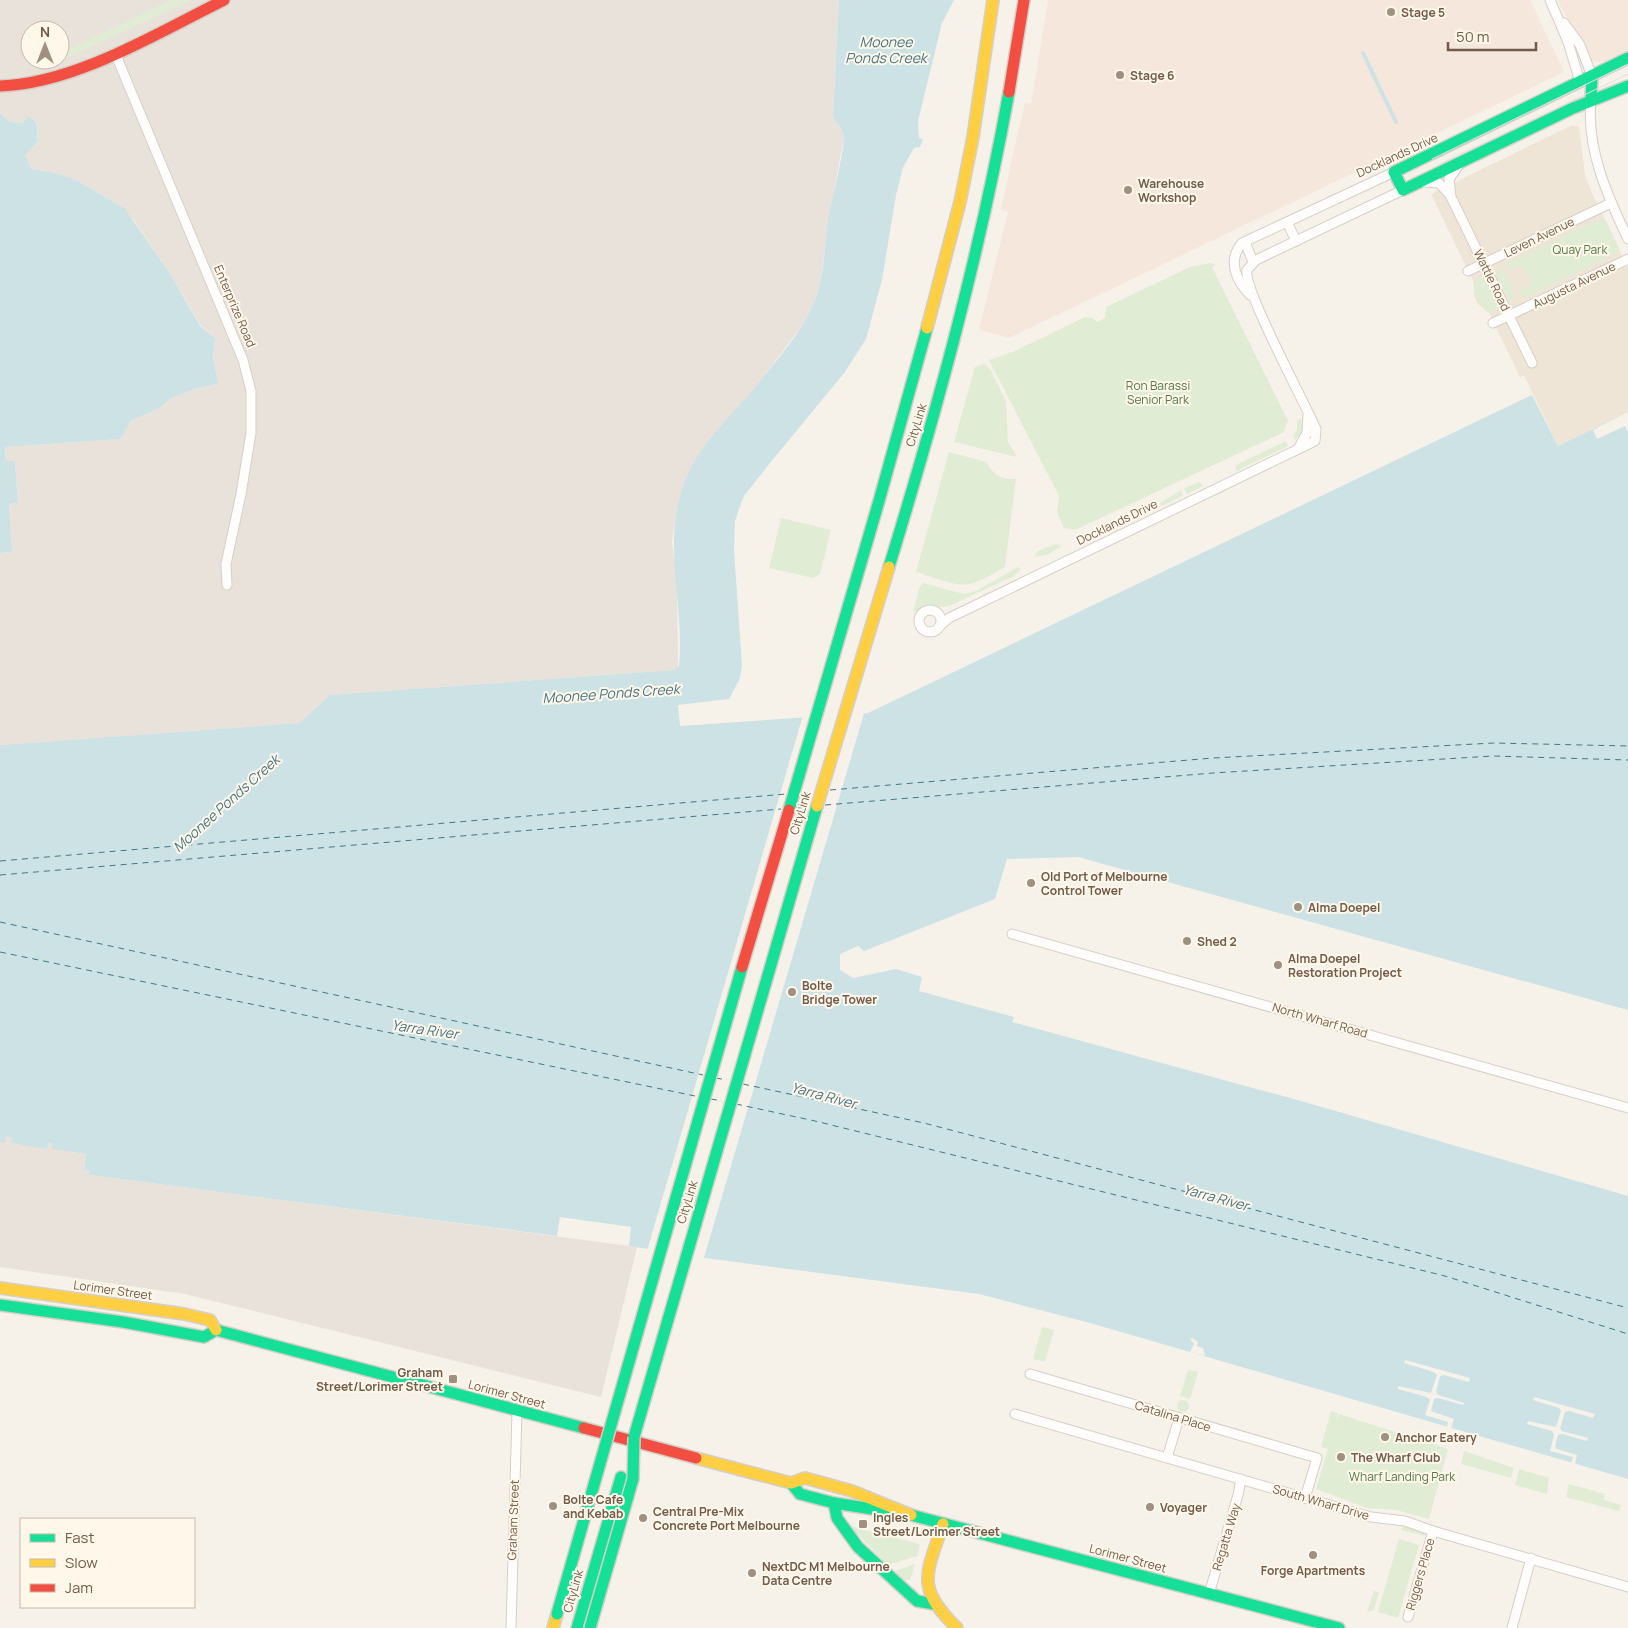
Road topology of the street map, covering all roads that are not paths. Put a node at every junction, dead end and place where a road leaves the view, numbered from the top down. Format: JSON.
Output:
{"nodes":[{"id":1,"x":224,"y":0,"type":"edge"},
{"id":2,"x":992,"y":0,"type":"edge"},
{"id":3,"x":1024,"y":0,"type":"edge"},
{"id":4,"x":1550,"y":0,"type":"edge"},
{"id":5,"x":1558,"y":18,"type":"junction"},
{"id":6,"x":115,"y":53,"type":"junction"},
{"id":7,"x":1628,"y":58,"type":"edge"},
{"id":8,"x":1592,"y":76,"type":"junction"},
{"id":9,"x":1580,"y":82,"type":"junction"},
{"id":10,"x":0,"y":86,"type":"edge"},
{"id":11,"x":1628,"y":86,"type":"edge"},
{"id":12,"x":1588,"y":102,"type":"junction"},
{"id":13,"x":1464,"y":160,"type":"junction"},
{"id":14,"x":1399,"y":169,"type":"junction"},
{"id":15,"x":1412,"y":186,"type":"junction"},
{"id":16,"x":1452,"y":197,"type":"junction"},
{"id":17,"x":1611,"y":202,"type":"junction"},
{"id":18,"x":1287,"y":222,"type":"junction"},
{"id":19,"x":1628,"y":239,"type":"edge"},
{"id":20,"x":1296,"y":240,"type":"junction"},
{"id":21,"x":1245,"y":242,"type":"junction"},
{"id":22,"x":1628,"y":259,"type":"edge"},
{"id":23,"x":1253,"y":262,"type":"junction"},
{"id":24,"x":1484,"y":264,"type":"junction"},
{"id":25,"x":1468,"y":271,"type":"dead end"},
{"id":26,"x":1257,"y":306,"type":"junction"},
{"id":27,"x":1509,"y":316,"type":"junction"},
{"id":28,"x":1493,"y":323,"type":"dead end"},
{"id":29,"x":1532,"y":363,"type":"dead end"},
{"id":30,"x":227,"y":585,"type":"dead end"},
{"id":31,"x":934,"y":611,"type":"junction"},
{"id":32,"x":955,"y":615,"type":"junction"},
{"id":33,"x":940,"y":626,"type":"junction"},
{"id":34,"x":1012,"y":934,"type":"dead end"},
{"id":35,"x":1628,"y":1108,"type":"edge"},
{"id":36,"x":0,"y":1288,"type":"edge"},
{"id":37,"x":0,"y":1305,"type":"edge"},
{"id":38,"x":216,"y":1330,"type":"junction"},
{"id":39,"x":1030,"y":1374,"type":"dead end"},
{"id":40,"x":517,"y":1411,"type":"junction"},
{"id":41,"x":1015,"y":1414,"type":"dead end"},
{"id":42,"x":1179,"y":1418,"type":"junction"},
{"id":43,"x":634,"y":1437,"type":"junction"},
{"id":44,"x":1167,"y":1458,"type":"junction"},
{"id":45,"x":1241,"y":1479,"type":"junction"},
{"id":46,"x":791,"y":1483,"type":"junction"},
{"id":47,"x":1305,"y":1498,"type":"junction"},
{"id":48,"x":834,"y":1504,"type":"junction"},
{"id":49,"x":911,"y":1515,"type":"junction"},
{"id":50,"x":943,"y":1524,"type":"junction"},
{"id":51,"x":1432,"y":1531,"type":"junction"},
{"id":52,"x":1531,"y":1558,"type":"junction"},
{"id":53,"x":1628,"y":1587,"type":"edge"},
{"id":54,"x":1209,"y":1594,"type":"junction"},
{"id":55,"x":934,"y":1604,"type":"junction"},
{"id":56,"x":1408,"y":1617,"type":"dead end"},
{"id":57,"x":510,"y":1628,"type":"edge"},
{"id":58,"x":553,"y":1628,"type":"edge"},
{"id":59,"x":577,"y":1628,"type":"edge"},
{"id":60,"x":590,"y":1628,"type":"edge"},
{"id":61,"x":957,"y":1628,"type":"edge"},
{"id":62,"x":1338,"y":1628,"type":"edge"},
{"id":63,"x":1512,"y":1628,"type":"edge"}],
"edges":[{"from":1,"to":6,"type":"main road"},
{"from":2,"to":58,"type":"main road","name":"CityLink","bridge":true},
{"from":3,"to":43,"type":"main road","name":"CityLink"},
{"from":4,"to":5,"type":"street"},
{"from":5,"to":8,"type":"street"},
{"from":5,"to":9,"type":"street"},
{"from":6,"to":10,"type":"main road"},
{"from":6,"to":30,"type":"street","name":"Enterprize Road"},
{"from":7,"to":8,"type":"main road","name":"Docklands Drive"},
{"from":8,"to":9,"type":"main road","name":"Docklands Drive"},
{"from":8,"to":12,"type":"main road"},
{"from":9,"to":12,"type":"main road"},
{"from":9,"to":14,"type":"main road","name":"Docklands Drive"},
{"from":11,"to":12,"type":"main road"},
{"from":12,"to":13,"type":"main road"},
{"from":12,"to":17,"type":"street"},
{"from":13,"to":15,"type":"main road"},
{"from":13,"to":16,"type":"street","name":"Wattle Road"},
{"from":14,"to":15,"type":"main road"},
{"from":14,"to":18,"type":"street","name":"Docklands Drive"},
{"from":15,"to":16,"type":"street","name":"Wattle Road"},
{"from":15,"to":20,"type":"street"},
{"from":16,"to":24,"type":"street","name":"Wattle Road"},
{"from":17,"to":19,"type":"street"},
{"from":17,"to":24,"type":"street","name":"Leven Avenue"},
{"from":18,"to":20,"type":"street"},
{"from":18,"to":21,"type":"street","name":"Docklands Drive"},
{"from":20,"to":23,"type":"street"},
{"from":21,"to":23,"type":"street"},
{"from":21,"to":26,"type":"street","name":"Docklands Drive"},
{"from":22,"to":27,"type":"street","name":"Augusta Avenue"},
{"from":23,"to":26,"type":"street","name":"Docklands Drive"},
{"from":24,"to":25,"type":"street","name":"Leven Avenue"},
{"from":24,"to":27,"type":"street","name":"Wattle Road"},
{"from":26,"to":32,"type":"street","name":"Docklands Drive"},
{"from":27,"to":28,"type":"street","name":"Augusta Avenue"},
{"from":27,"to":29,"type":"street","name":"Wattle Road"},
{"from":31,"to":32,"type":"street"},
{"from":31,"to":33,"type":"street"},
{"from":31,"to":33,"type":"street"},
{"from":32,"to":33,"type":"street","name":"Docklands Drive"},
{"from":34,"to":35,"type":"street","name":"North Wharf Road"},
{"from":36,"to":38,"type":"main road","name":"Lorimer Street"},
{"from":37,"to":38,"type":"main road","name":"Lorimer Street"},
{"from":38,"to":40,"type":"main road","name":"Lorimer Street"},
{"from":39,"to":42,"type":"street","name":"Catalina Place"},
{"from":40,"to":46,"type":"main road","name":"Lorimer Street"},
{"from":40,"to":57,"type":"street","name":"Graham Street"},
{"from":41,"to":44,"type":"street","name":"South Wharf Drive"},
{"from":42,"to":44,"type":"street"},
{"from":42,"to":47,"type":"street","name":"Catalina Place"},
{"from":43,"to":59,"type":"main road","name":"CityLink","bridge":true},
{"from":43,"to":60,"type":"main road","bridge":true},
{"from":44,"to":45,"type":"street","name":"South Wharf Drive"},
{"from":45,"to":47,"type":"street","name":"South Wharf Drive"},
{"from":45,"to":54,"type":"street","name":"Regatta Way"},
{"from":46,"to":48,"type":"main road","name":"Lorimer Street"},
{"from":46,"to":49,"type":"main road","name":"Lorimer Street"},
{"from":47,"to":51,"type":"street","name":"South Wharf Drive"},
{"from":48,"to":49,"type":"main road","name":"Lorimer Street"},
{"from":48,"to":55,"type":"main road"},
{"from":49,"to":50,"type":"main road","name":"Lorimer Street"},
{"from":50,"to":54,"type":"main road","name":"Lorimer Street"},
{"from":50,"to":55,"type":"main road"},
{"from":51,"to":52,"type":"street","name":"South Wharf Drive"},
{"from":51,"to":56,"type":"street","name":"Riggers Place"},
{"from":52,"to":53,"type":"street","name":"South Wharf Drive"},
{"from":52,"to":63,"type":"street"},
{"from":54,"to":62,"type":"main road","name":"Lorimer Street"},
{"from":55,"to":61,"type":"main road"}]}
